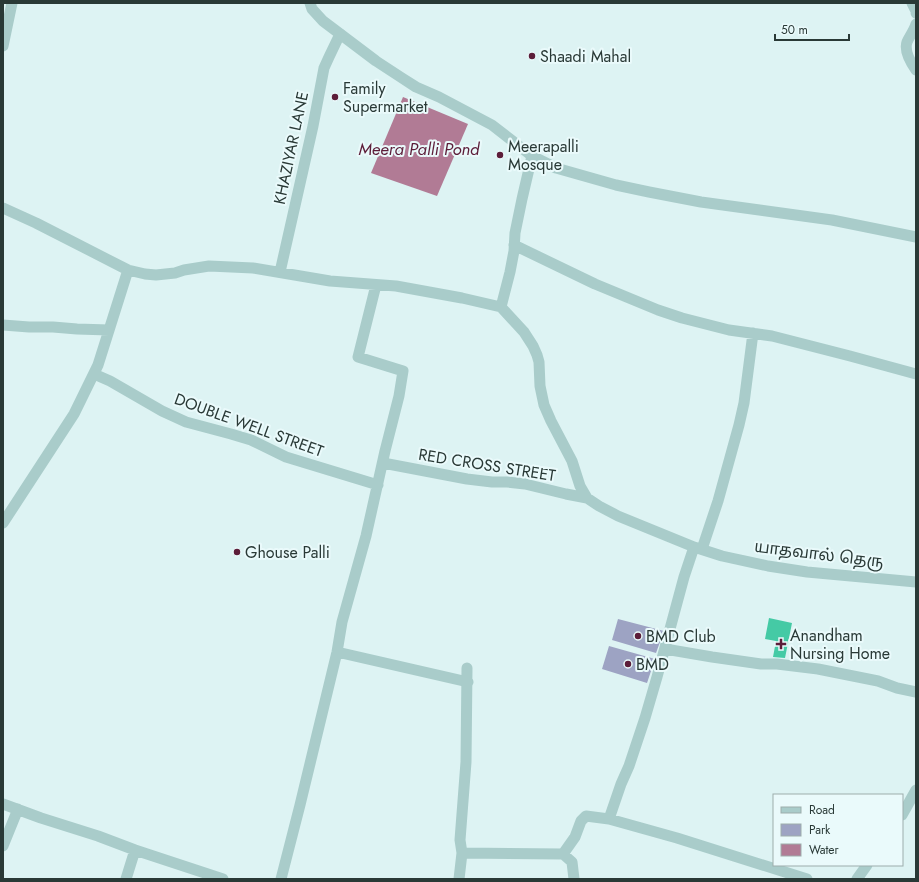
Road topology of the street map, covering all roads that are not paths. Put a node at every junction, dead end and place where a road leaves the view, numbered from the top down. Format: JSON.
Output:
{"nodes":[{"id":1,"x":12,"y":3,"type":"edge"},
{"id":2,"x":310,"y":3,"type":"edge"},
{"id":3,"x":912,"y":3,"type":"edge"},
{"id":4,"x":916,"y":13,"type":"edge"},
{"id":5,"x":916,"y":24,"type":"edge"},
{"id":6,"x":340,"y":34,"type":"junction"},
{"id":7,"x":3,"y":46,"type":"edge"},
{"id":8,"x":916,"y":70,"type":"edge"},
{"id":9,"x":532,"y":156,"type":"junction"},
{"id":10,"x":3,"y":208,"type":"edge"},
{"id":11,"x":916,"y":237,"type":"edge"},
{"id":12,"x":514,"y":245,"type":"junction"},
{"id":13,"x":128,"y":270,"type":"junction"},
{"id":14,"x":280,"y":272,"type":"junction"},
{"id":15,"x":376,"y":285,"type":"junction"},
{"id":16,"x":501,"y":307,"type":"junction"},
{"id":17,"x":3,"y":325,"type":"edge"},
{"id":18,"x":109,"y":330,"type":"junction"},
{"id":19,"x":752,"y":333,"type":"junction"},
{"id":20,"x":94,"y":374,"type":"junction"},
{"id":21,"x":916,"y":374,"type":"edge"},
{"id":22,"x":383,"y":463,"type":"junction"},
{"id":23,"x":378,"y":485,"type":"junction"},
{"id":24,"x":587,"y":498,"type":"junction"},
{"id":25,"x":3,"y":523,"type":"edge"},
{"id":26,"x":698,"y":548,"type":"junction"},
{"id":27,"x":916,"y":582,"type":"edge"},
{"id":28,"x":665,"y":649,"type":"junction"},
{"id":29,"x":337,"y":652,"type":"junction"},
{"id":30,"x":468,"y":668,"type":"dead end"},
{"id":31,"x":468,"y":682,"type":"junction"},
{"id":32,"x":916,"y":692,"type":"edge"},
{"id":33,"x":916,"y":790,"type":"edge"},
{"id":34,"x":3,"y":804,"type":"edge"},
{"id":35,"x":18,"y":809,"type":"junction"},
{"id":36,"x":903,"y":812,"type":"edge"},
{"id":37,"x":609,"y":819,"type":"junction"},
{"id":38,"x":3,"y":846,"type":"edge"},
{"id":39,"x":135,"y":850,"type":"junction"},
{"id":40,"x":462,"y":853,"type":"junction"},
{"id":41,"x":563,"y":854,"type":"junction"},
{"id":42,"x":866,"y":866,"type":"edge"},
{"id":43,"x":126,"y":879,"type":"edge"},
{"id":44,"x":223,"y":879,"type":"edge"},
{"id":45,"x":281,"y":879,"type":"edge"},
{"id":46,"x":459,"y":879,"type":"edge"},
{"id":47,"x":574,"y":879,"type":"edge"},
{"id":48,"x":807,"y":879,"type":"edge"},
{"id":49,"x":857,"y":879,"type":"edge"}],
"edges":[{"from":1,"to":7,"type":"street"},
{"from":2,"to":6,"type":"street"},
{"from":3,"to":4,"type":"street"},
{"from":5,"to":8,"type":"street"},
{"from":6,"to":9,"type":"street"},
{"from":6,"to":14,"type":"street","name":"KHAZIYAR LANE"},
{"from":9,"to":11,"type":"street"},
{"from":9,"to":12,"type":"street"},
{"from":10,"to":13,"type":"street"},
{"from":12,"to":16,"type":"street"},
{"from":12,"to":19,"type":"street"},
{"from":13,"to":14,"type":"street"},
{"from":13,"to":18,"type":"street"},
{"from":14,"to":15,"type":"street"},
{"from":15,"to":16,"type":"street"},
{"from":15,"to":22,"type":"street"},
{"from":16,"to":24,"type":"street"},
{"from":17,"to":18,"type":"street"},
{"from":18,"to":20,"type":"street"},
{"from":19,"to":21,"type":"street"},
{"from":19,"to":26,"type":"street"},
{"from":20,"to":23,"type":"street","name":"DOUBLE WELL STREET"},
{"from":20,"to":25,"type":"street"},
{"from":22,"to":23,"type":"street"},
{"from":22,"to":24,"type":"street","name":"RED CROSS STREET"},
{"from":23,"to":29,"type":"street"},
{"from":24,"to":26,"type":"street","name":"யாதவால் தெரு"},
{"from":26,"to":27,"type":"street","name":"யாதவால் தெரு"},
{"from":26,"to":28,"type":"street"},
{"from":28,"to":32,"type":"street"},
{"from":28,"to":37,"type":"street"},
{"from":29,"to":31,"type":"street"},
{"from":29,"to":45,"type":"street"},
{"from":30,"to":31,"type":"street"},
{"from":31,"to":40,"type":"street"},
{"from":33,"to":36,"type":"street"},
{"from":34,"to":35,"type":"street"},
{"from":35,"to":38,"type":"street"},
{"from":35,"to":39,"type":"street"},
{"from":37,"to":41,"type":"street"},
{"from":37,"to":48,"type":"street"},
{"from":39,"to":43,"type":"street"},
{"from":39,"to":44,"type":"street"},
{"from":40,"to":41,"type":"street"},
{"from":40,"to":46,"type":"street"},
{"from":41,"to":47,"type":"street"},
{"from":42,"to":49,"type":"street"}]}
